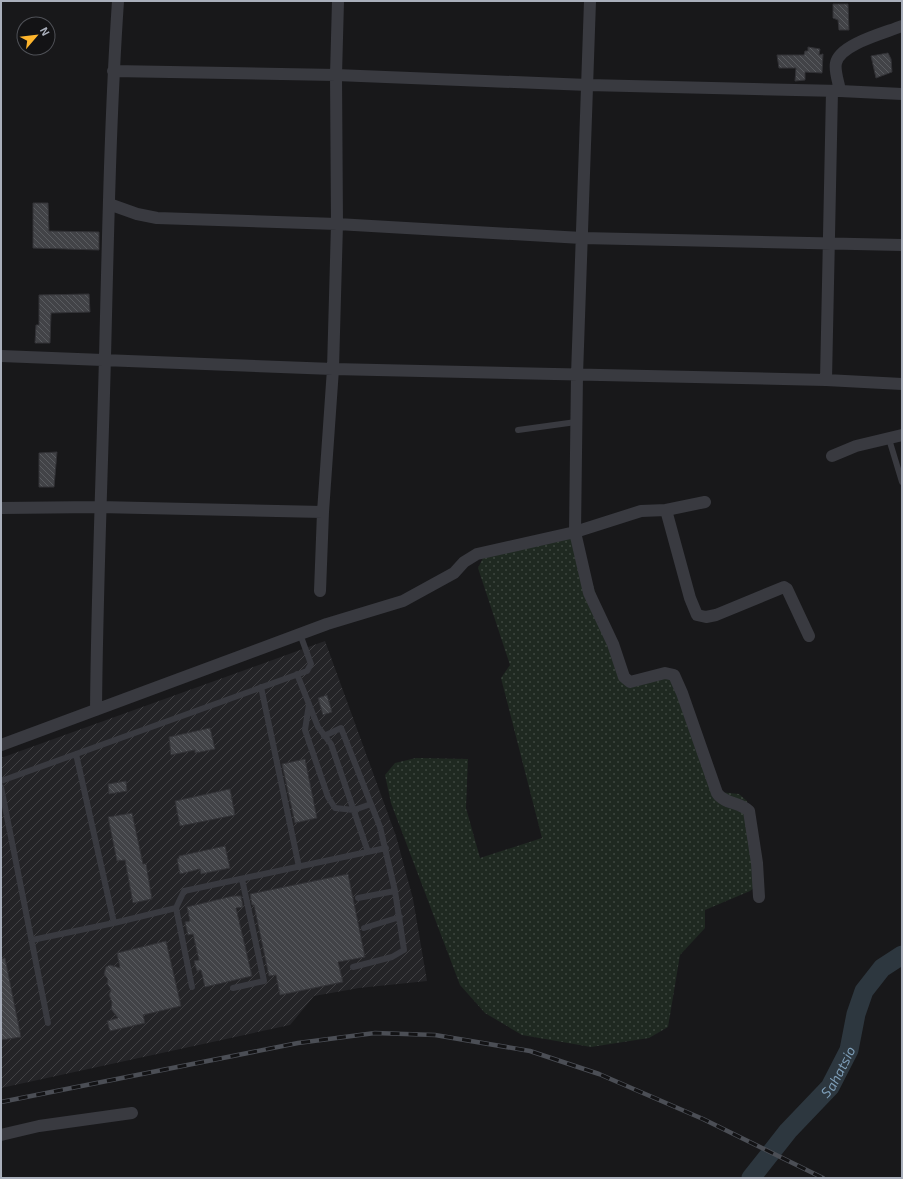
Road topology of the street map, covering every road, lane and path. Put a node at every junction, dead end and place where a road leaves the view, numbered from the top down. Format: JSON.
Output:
{"nodes":[{"id":1,"x":118,"y":1,"type":"edge"},
{"id":2,"x":338,"y":1,"type":"edge"},
{"id":3,"x":590,"y":1,"type":"edge"},
{"id":4,"x":902,"y":26,"type":"edge"},
{"id":5,"x":113,"y":71,"type":"junction"},
{"id":6,"x":336,"y":75,"type":"junction"},
{"id":7,"x":588,"y":86,"type":"junction"},
{"id":8,"x":836,"y":91,"type":"junction"},
{"id":9,"x":902,"y":94,"type":"edge"},
{"id":10,"x":109,"y":204,"type":"junction"},
{"id":11,"x":336,"y":224,"type":"junction"},
{"id":12,"x":582,"y":238,"type":"junction"},
{"id":13,"x":829,"y":242,"type":"junction"},
{"id":14,"x":902,"y":245,"type":"edge"},
{"id":15,"x":1,"y":356,"type":"edge"},
{"id":16,"x":105,"y":359,"type":"junction"},
{"id":17,"x":333,"y":369,"type":"junction"},
{"id":18,"x":577,"y":375,"type":"junction"},
{"id":19,"x":826,"y":380,"type":"junction"},
{"id":20,"x":902,"y":384,"type":"edge"},
{"id":21,"x":576,"y":422,"type":"junction"},
{"id":22,"x":518,"y":430,"type":"dead end"},
{"id":23,"x":902,"y":436,"type":"edge"},
{"id":24,"x":889,"y":439,"type":"junction"},
{"id":25,"x":832,"y":456,"type":"dead end"},
{"id":26,"x":902,"y":482,"type":"edge"},
{"id":27,"x":705,"y":502,"type":"dead end"},
{"id":28,"x":99,"y":507,"type":"junction"},
{"id":29,"x":1,"y":508,"type":"edge"},
{"id":30,"x":666,"y":510,"type":"junction"},
{"id":31,"x":323,"y":512,"type":"junction"},
{"id":32,"x":575,"y":532,"type":"junction"},
{"id":33,"x":320,"y":591,"type":"dead end"},
{"id":34,"x":300,"y":634,"type":"junction"},
{"id":35,"x":809,"y":636,"type":"dead end"},
{"id":36,"x":297,"y":674,"type":"junction"},
{"id":37,"x":261,"y":687,"type":"junction"},
{"id":38,"x":309,"y":704,"type":"junction"},
{"id":39,"x":96,"y":710,"type":"junction"},
{"id":40,"x":324,"y":736,"type":"junction"},
{"id":41,"x":1,"y":745,"type":"edge"},
{"id":42,"x":76,"y":754,"type":"junction"},
{"id":43,"x":1,"y":781,"type":"edge"},
{"id":44,"x":1,"y":786,"type":"edge"},
{"id":45,"x":371,"y":804,"type":"junction"},
{"id":46,"x":354,"y":810,"type":"junction"},
{"id":47,"x":386,"y":848,"type":"junction"},
{"id":48,"x":368,"y":852,"type":"junction"},
{"id":49,"x":298,"y":867,"type":"junction"},
{"id":50,"x":242,"y":879,"type":"junction"},
{"id":51,"x":395,"y":891,"type":"junction"},
{"id":52,"x":759,"y":897,"type":"dead end"},
{"id":53,"x":358,"y":898,"type":"dead end"},
{"id":54,"x":176,"y":908,"type":"junction"},
{"id":55,"x":400,"y":917,"type":"junction"},
{"id":56,"x":114,"y":923,"type":"junction"},
{"id":57,"x":364,"y":928,"type":"dead end"},
{"id":58,"x":32,"y":940,"type":"junction"},
{"id":59,"x":353,"y":967,"type":"dead end"},
{"id":60,"x":192,"y":987,"type":"dead end"},
{"id":61,"x":233,"y":988,"type":"dead end"},
{"id":62,"x":48,"y":1023,"type":"dead end"},
{"id":63,"x":132,"y":1113,"type":"dead end"},
{"id":64,"x":1,"y":1135,"type":"edge"}],
"edges":[{"from":1,"to":5,"type":"street"},
{"from":2,"to":6,"type":"street"},
{"from":3,"to":7,"type":"street"},
{"from":4,"to":8,"type":"street"},
{"from":5,"to":6,"type":"street"},
{"from":5,"to":10,"type":"street"},
{"from":6,"to":7,"type":"street"},
{"from":6,"to":11,"type":"street"},
{"from":7,"to":8,"type":"street"},
{"from":7,"to":12,"type":"street"},
{"from":8,"to":9,"type":"street"},
{"from":8,"to":13,"type":"street"},
{"from":10,"to":11,"type":"street"},
{"from":10,"to":16,"type":"street"},
{"from":11,"to":12,"type":"street"},
{"from":11,"to":17,"type":"street"},
{"from":12,"to":13,"type":"street"},
{"from":12,"to":18,"type":"street"},
{"from":13,"to":14,"type":"street"},
{"from":13,"to":19,"type":"street"},
{"from":15,"to":16,"type":"street"},
{"from":16,"to":17,"type":"street"},
{"from":16,"to":28,"type":"street"},
{"from":17,"to":18,"type":"street"},
{"from":17,"to":31,"type":"street"},
{"from":18,"to":19,"type":"street"},
{"from":18,"to":21,"type":"street"},
{"from":19,"to":20,"type":"street"},
{"from":21,"to":22,"type":"lane"},
{"from":21,"to":32,"type":"street"},
{"from":23,"to":24,"type":"street"},
{"from":24,"to":25,"type":"street"},
{"from":24,"to":26,"type":"lane"},
{"from":27,"to":30,"type":"street"},
{"from":28,"to":29,"type":"street"},
{"from":28,"to":31,"type":"street"},
{"from":28,"to":39,"type":"street"},
{"from":30,"to":32,"type":"street"},
{"from":30,"to":35,"type":"street"},
{"from":31,"to":33,"type":"street"},
{"from":32,"to":34,"type":"street"},
{"from":32,"to":52,"type":"street"},
{"from":34,"to":36,"type":"lane"},
{"from":34,"to":39,"type":"street"},
{"from":36,"to":37,"type":"lane"},
{"from":36,"to":38,"type":"lane"},
{"from":37,"to":42,"type":"lane"},
{"from":37,"to":49,"type":"lane"},
{"from":38,"to":40,"type":"lane"},
{"from":38,"to":46,"type":"lane"},
{"from":39,"to":41,"type":"street"},
{"from":40,"to":45,"type":"lane"},
{"from":40,"to":46,"type":"lane"},
{"from":42,"to":43,"type":"lane"},
{"from":42,"to":56,"type":"lane"},
{"from":44,"to":58,"type":"lane"},
{"from":45,"to":46,"type":"lane"},
{"from":45,"to":47,"type":"lane"},
{"from":46,"to":48,"type":"lane"},
{"from":47,"to":48,"type":"lane"},
{"from":47,"to":51,"type":"lane"},
{"from":48,"to":49,"type":"lane"},
{"from":49,"to":50,"type":"lane"},
{"from":50,"to":54,"type":"lane"},
{"from":50,"to":61,"type":"lane"},
{"from":51,"to":53,"type":"lane"},
{"from":51,"to":55,"type":"lane"},
{"from":54,"to":56,"type":"lane"},
{"from":54,"to":60,"type":"lane"},
{"from":55,"to":57,"type":"lane"},
{"from":55,"to":59,"type":"lane"},
{"from":56,"to":58,"type":"lane"},
{"from":58,"to":62,"type":"lane"},
{"from":63,"to":64,"type":"street"}]}
